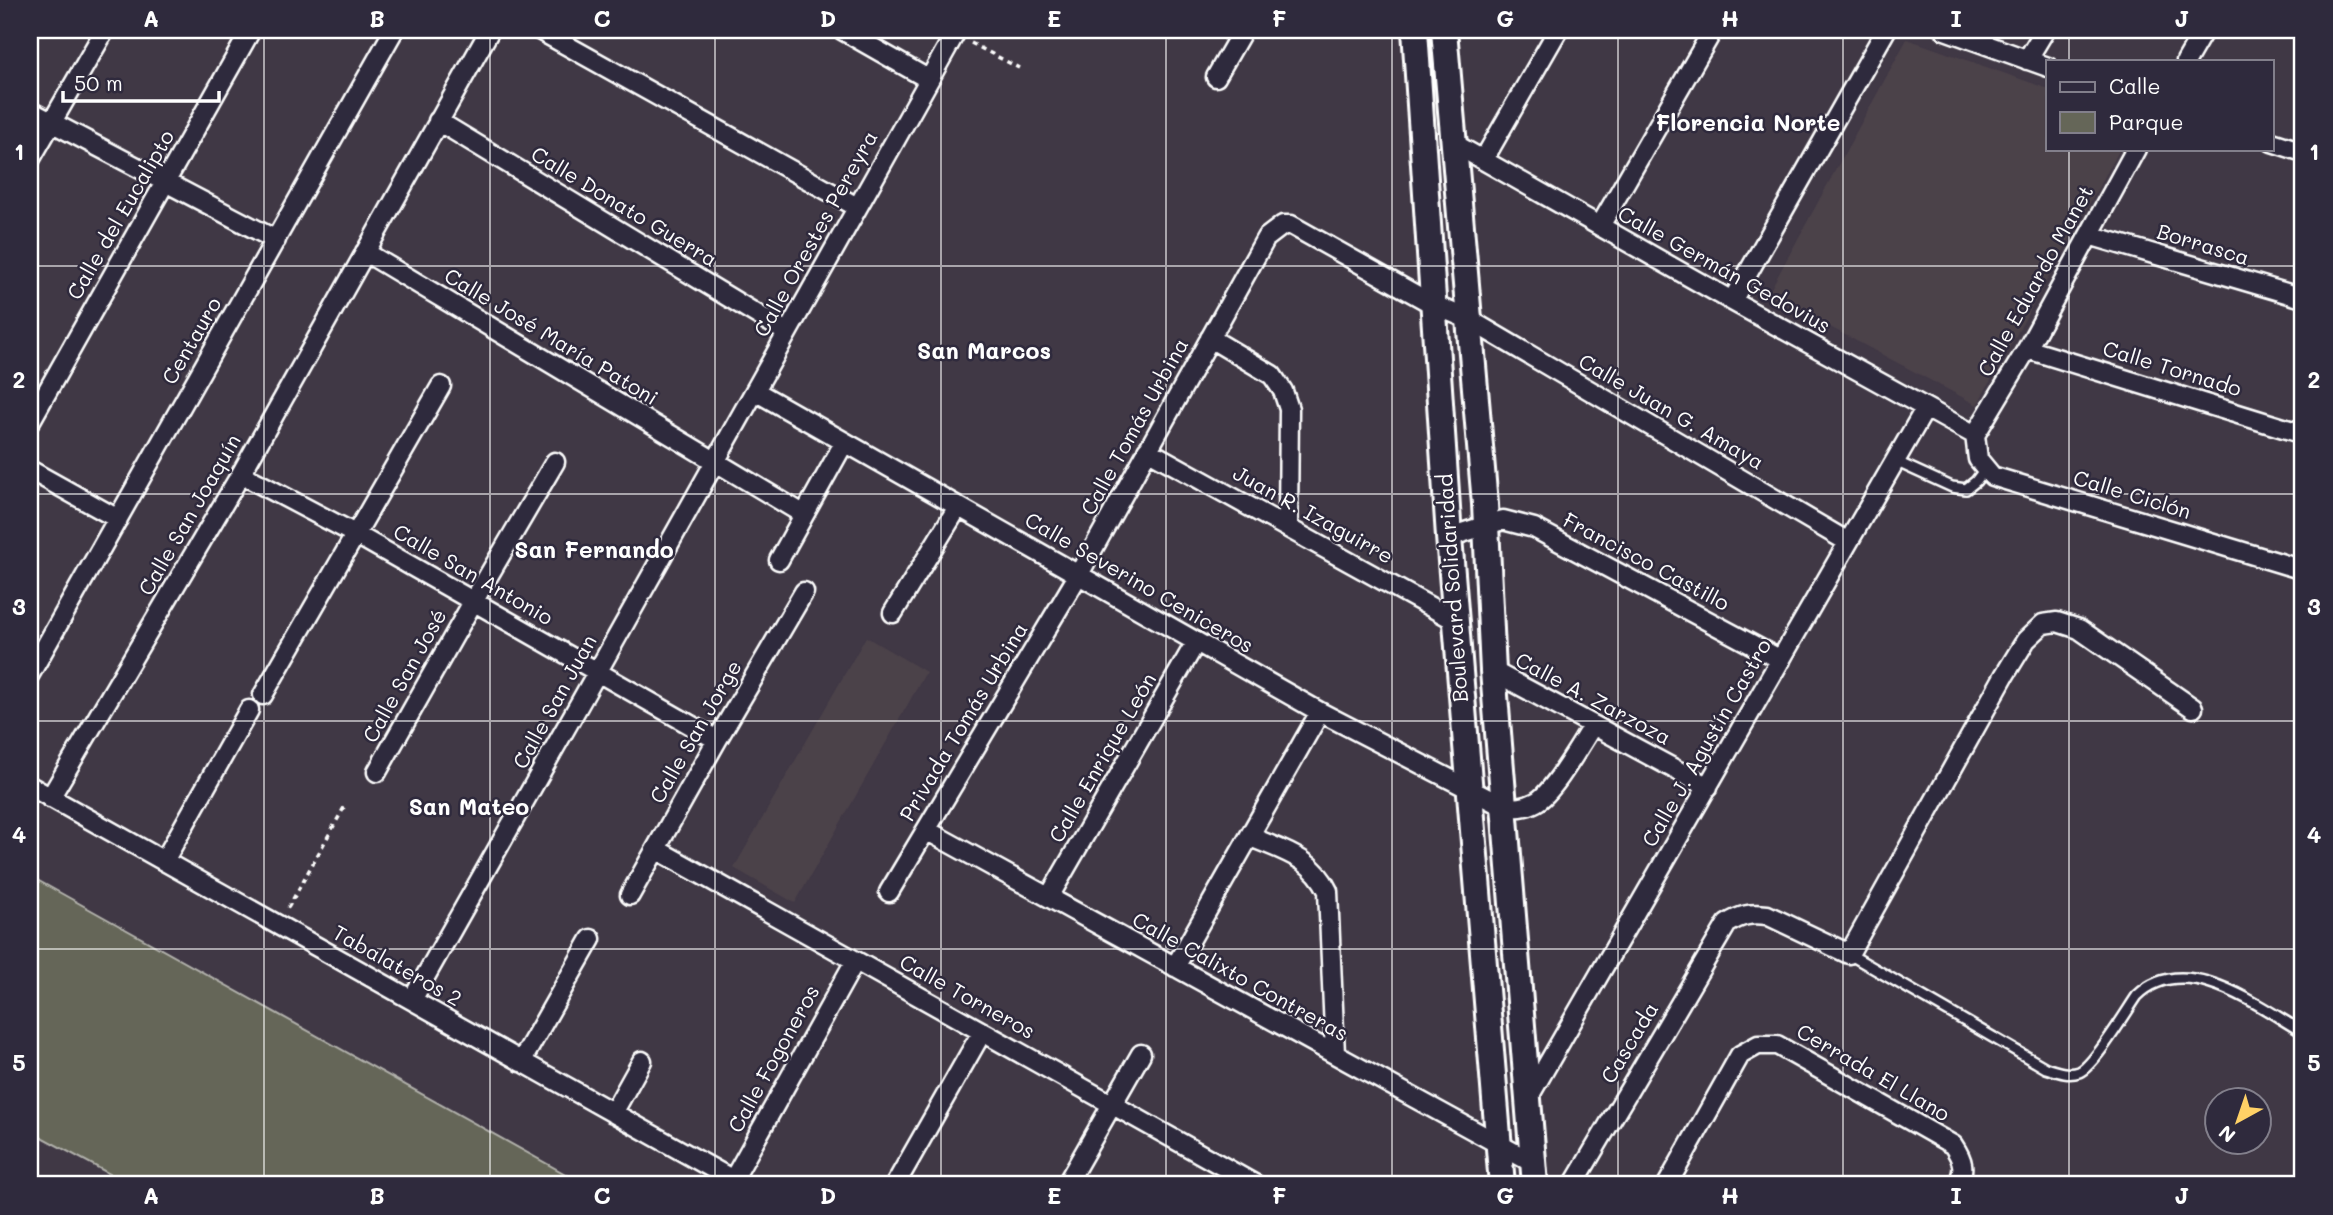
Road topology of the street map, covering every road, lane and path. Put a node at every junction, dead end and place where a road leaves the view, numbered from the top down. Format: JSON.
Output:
{"nodes":[{"id":1,"x":105,"y":30,"type":"edge"},
{"id":2,"x":251,"y":30,"type":"edge"},
{"id":3,"x":394,"y":30,"type":"edge"},
{"id":4,"x":490,"y":30,"type":"edge"},
{"id":5,"x":539,"y":30,"type":"edge"},
{"id":6,"x":842,"y":30,"type":"edge"},
{"id":7,"x":1243,"y":30,"type":"edge"},
{"id":8,"x":1415,"y":30,"type":"edge"},
{"id":9,"x":1444,"y":30,"type":"edge"},
{"id":10,"x":1558,"y":30,"type":"edge"},
{"id":11,"x":1713,"y":30,"type":"edge"},
{"id":12,"x":1886,"y":30,"type":"edge"},
{"id":13,"x":1945,"y":30,"type":"edge"},
{"id":14,"x":2045,"y":30,"type":"edge"},
{"id":15,"x":2204,"y":30,"type":"edge"},
{"id":16,"x":956,"y":32,"type":"edge"},
{"id":17,"x":2028,"y":60,"type":"junction"},
{"id":18,"x":2187,"y":60,"type":"edge"},
{"id":19,"x":2046,"y":66,"type":"edge"},
{"id":20,"x":1019,"y":68,"type":"dead end"},
{"id":21,"x":1216,"y":77,"type":"dead end"},
{"id":22,"x":929,"y":79,"type":"junction"},
{"id":23,"x":30,"y":111,"type":"edge"},
{"id":24,"x":438,"y":121,"type":"junction"},
{"id":25,"x":51,"y":122,"type":"junction"},
{"id":26,"x":1452,"y":143,"type":"junction"},
{"id":27,"x":2274,"y":143,"type":"edge"},
{"id":28,"x":2135,"y":150,"type":"edge"},
{"id":29,"x":2303,"y":152,"type":"edge"},
{"id":30,"x":1484,"y":159,"type":"junction"},
{"id":31,"x":30,"y":160,"type":"edge"},
{"id":32,"x":166,"y":182,"type":"junction"},
{"id":33,"x":857,"y":207,"type":"junction"},
{"id":34,"x":1600,"y":226,"type":"junction"},
{"id":35,"x":2089,"y":235,"type":"junction"},
{"id":36,"x":276,"y":240,"type":"junction"},
{"id":37,"x":365,"y":252,"type":"junction"},
{"id":38,"x":2303,"y":299,"type":"edge"},
{"id":39,"x":1732,"y":301,"type":"junction"},
{"id":40,"x":1434,"y":305,"type":"junction"},
{"id":41,"x":1471,"y":320,"type":"junction"},
{"id":42,"x":786,"y":332,"type":"junction"},
{"id":43,"x":1210,"y":338,"type":"junction"},
{"id":44,"x":2026,"y":349,"type":"junction"},
{"id":45,"x":441,"y":386,"type":"dead end"},
{"id":46,"x":755,"y":391,"type":"junction"},
{"id":47,"x":1925,"y":409,"type":"junction"},
{"id":48,"x":30,"y":422,"type":"edge"},
{"id":49,"x":2303,"y":434,"type":"edge"},
{"id":50,"x":1975,"y":435,"type":"junction"},
{"id":51,"x":844,"y":443,"type":"junction"},
{"id":52,"x":1147,"y":450,"type":"junction"},
{"id":53,"x":714,"y":460,"type":"junction"},
{"id":54,"x":1895,"y":461,"type":"junction"},
{"id":55,"x":555,"y":462,"type":"dead end"},
{"id":56,"x":1984,"y":469,"type":"junction"},
{"id":57,"x":30,"y":470,"type":"edge"},
{"id":58,"x":242,"y":474,"type":"junction"},
{"id":59,"x":958,"y":507,"type":"junction"},
{"id":60,"x":803,"y":514,"type":"junction"},
{"id":61,"x":118,"y":519,"type":"junction"},
{"id":62,"x":1486,"y":525,"type":"junction"},
{"id":63,"x":1288,"y":526,"type":"junction"},
{"id":64,"x":355,"y":534,"type":"junction"},
{"id":65,"x":1449,"y":537,"type":"junction"},
{"id":66,"x":1849,"y":542,"type":"junction"},
{"id":67,"x":779,"y":559,"type":"dead end"},
{"id":68,"x":2303,"y":570,"type":"edge"},
{"id":69,"x":1079,"y":574,"type":"junction"},
{"id":70,"x":804,"y":592,"type":"dead end"},
{"id":71,"x":473,"y":602,"type":"junction"},
{"id":72,"x":893,"y":613,"type":"dead end"},
{"id":73,"x":1456,"y":621,"type":"junction"},
{"id":74,"x":1196,"y":642,"type":"junction"},
{"id":75,"x":1781,"y":660,"type":"junction"},
{"id":76,"x":1493,"y":671,"type":"junction"},
{"id":77,"x":599,"y":673,"type":"junction"},
{"id":78,"x":30,"y":674,"type":"edge"},
{"id":79,"x":263,"y":695,"type":"dead end"},
{"id":80,"x":2193,"y":708,"type":"dead end"},
{"id":81,"x":249,"y":710,"type":"dead end"},
{"id":82,"x":1320,"y":712,"type":"junction"},
{"id":83,"x":1593,"y":725,"type":"junction"},
{"id":84,"x":717,"y":740,"type":"junction"},
{"id":85,"x":377,"y":772,"type":"dead end"},
{"id":86,"x":30,"y":786,"type":"edge"},
{"id":87,"x":1708,"y":787,"type":"junction"},
{"id":88,"x":1468,"y":790,"type":"junction"},
{"id":89,"x":50,"y":798,"type":"junction"},
{"id":90,"x":346,"y":804,"type":"dead end"},
{"id":91,"x":1504,"y":807,"type":"junction"},
{"id":92,"x":926,"y":830,"type":"junction"},
{"id":93,"x":1251,"y":836,"type":"junction"},
{"id":94,"x":656,"y":849,"type":"junction"},
{"id":95,"x":164,"y":861,"type":"junction"},
{"id":96,"x":889,"y":892,"type":"dead end"},
{"id":97,"x":630,"y":895,"type":"dead end"},
{"id":98,"x":1049,"y":897,"type":"junction"},
{"id":99,"x":278,"y":925,"type":"junction"},
{"id":100,"x":591,"y":939,"type":"dead end"},
{"id":101,"x":1849,"y":954,"type":"junction"},
{"id":102,"x":855,"y":961,"type":"junction"},
{"id":103,"x":1175,"y":967,"type":"junction"},
{"id":104,"x":412,"y":1000,"type":"junction"},
{"id":105,"x":982,"y":1032,"type":"junction"},
{"id":106,"x":2303,"y":1032,"type":"edge"},
{"id":107,"x":1141,"y":1054,"type":"dead end"},
{"id":108,"x":1335,"y":1054,"type":"junction"},
{"id":109,"x":642,"y":1061,"type":"dead end"},
{"id":110,"x":521,"y":1062,"type":"junction"},
{"id":111,"x":1527,"y":1100,"type":"junction"},
{"id":112,"x":1113,"y":1105,"type":"junction"},
{"id":113,"x":613,"y":1113,"type":"junction"},
{"id":114,"x":1500,"y":1145,"type":"junction"},
{"id":115,"x":1534,"y":1174,"type":"edge"},
{"id":116,"x":1960,"y":1180,"type":"edge"},
{"id":117,"x":1243,"y":1182,"type":"edge"},
{"id":118,"x":738,"y":1183,"type":"edge"},
{"id":119,"x":895,"y":1185,"type":"edge"},
{"id":120,"x":1066,"y":1185,"type":"edge"},
{"id":121,"x":1502,"y":1185,"type":"edge"},
{"id":122,"x":1573,"y":1185,"type":"edge"},
{"id":123,"x":1667,"y":1185,"type":"edge"}],
"edges":[{"from":1,"to":25,"type":"street"},
{"from":2,"to":32,"type":"street","name":"Calle del Eucalipto"},
{"from":3,"to":36,"type":"street","name":"Centauro"},
{"from":4,"to":24,"type":"street","name":"Calle San Joaquín"},
{"from":5,"to":33,"type":"street"},
{"from":6,"to":22,"type":"street"},
{"from":7,"to":21,"type":"street"},
{"from":8,"to":40,"type":"main road","name":"Boulevard Solidaridad"},
{"from":9,"to":26,"type":"main road","name":"Boulevard Solidaridad"},
{"from":10,"to":30,"type":"street"},
{"from":11,"to":34,"type":"street"},
{"from":12,"to":39,"type":"street"},
{"from":13,"to":17,"type":"street"},
{"from":14,"to":17,"type":"street"},
{"from":15,"to":18,"type":"street"},
{"from":16,"to":20,"type":"path"},
{"from":16,"to":22,"type":"street","name":"Calle Orestes Pereyra"},
{"from":17,"to":19,"type":"street"},
{"from":22,"to":33,"type":"street","name":"Calle Orestes Pereyra"},
{"from":23,"to":25,"type":"street"},
{"from":24,"to":37,"type":"street","name":"Calle San Joaquín"},
{"from":24,"to":42,"type":"street","name":"Calle Donato Guerra"},
{"from":25,"to":31,"type":"street"},
{"from":25,"to":32,"type":"street"},
{"from":26,"to":30,"type":"street","name":"Calle Germán Gedovius"},
{"from":26,"to":41,"type":"main road","name":"Boulevard Solidaridad"},
{"from":27,"to":29,"type":"street"},
{"from":28,"to":35,"type":"street","name":"Calle Eduardo Manet"},
{"from":30,"to":34,"type":"street","name":"Calle Germán Gedovius"},
{"from":32,"to":36,"type":"street"},
{"from":32,"to":48,"type":"street","name":"Calle del Eucalipto"},
{"from":33,"to":42,"type":"street","name":"Calle Orestes Pereyra"},
{"from":34,"to":39,"type":"street","name":"Calle Germán Gedovius"},
{"from":35,"to":38,"type":"street","name":"Borrasca"},
{"from":35,"to":44,"type":"street","name":"Calle Eduardo Manet"},
{"from":36,"to":61,"type":"street","name":"Centauro"},
{"from":37,"to":53,"type":"street","name":"Calle José María Patoni"},
{"from":37,"to":58,"type":"street","name":"Calle San Joaquín"},
{"from":39,"to":47,"type":"street","name":"Calle Germán Gedovius"},
{"from":40,"to":41,"type":"street","name":"Calle Juan G. Amaya"},
{"from":40,"to":43,"type":"street","name":"Calle Juan G. Amaya"},
{"from":40,"to":65,"type":"main road","name":"Boulevard Solidaridad"},
{"from":41,"to":62,"type":"main road","name":"Boulevard Solidaridad"},
{"from":41,"to":66,"type":"street","name":"Calle Juan G. Amaya"},
{"from":42,"to":46,"type":"street","name":"Calle Orestes Pereyra"},
{"from":43,"to":52,"type":"street","name":"Calle Tomás Urbina"},
{"from":43,"to":63,"type":"street"},
{"from":44,"to":49,"type":"street","name":"Calle Tornado"},
{"from":44,"to":50,"type":"street","name":"Calle Eduardo Manet"},
{"from":45,"to":64,"type":"street"},
{"from":46,"to":51,"type":"street","name":"Calle Severino Ceniceros"},
{"from":46,"to":53,"type":"street","name":"Calle Orestes Pereyra"},
{"from":47,"to":50,"type":"street","name":"Calle Germán Gedovius"},
{"from":47,"to":54,"type":"street","name":"Calle J. Agustín Castro"},
{"from":50,"to":56,"type":"street"},
{"from":51,"to":59,"type":"street","name":"Calle Severino Ceniceros"},
{"from":51,"to":60,"type":"street"},
{"from":52,"to":63,"type":"street","name":"Juan R. Izaguirre"},
{"from":52,"to":69,"type":"street","name":"Calle Tomás Urbina"},
{"from":53,"to":60,"type":"street","name":"Calle José María Patoni"},
{"from":53,"to":77,"type":"street","name":"Calle San Juan"},
{"from":54,"to":56,"type":"lane"},
{"from":54,"to":66,"type":"street","name":"Calle J. Agustín Castro"},
{"from":55,"to":71,"type":"street","name":"Calle San José"},
{"from":56,"to":68,"type":"street","name":"Calle Ciclón"},
{"from":57,"to":61,"type":"street"},
{"from":58,"to":64,"type":"street","name":"Calle San Antonio"},
{"from":58,"to":89,"type":"street","name":"Calle San Joaquín"},
{"from":59,"to":69,"type":"street","name":"Calle Severino Ceniceros"},
{"from":59,"to":72,"type":"street"},
{"from":60,"to":67,"type":"street"},
{"from":61,"to":78,"type":"street","name":"Centauro"},
{"from":62,"to":65,"type":"street","name":"Francisco Castillo"},
{"from":62,"to":75,"type":"street","name":"Francisco Castillo"},
{"from":62,"to":76,"type":"main road","name":"Boulevard Solidaridad"},
{"from":63,"to":73,"type":"street","name":"Juan R. Izaguirre"},
{"from":64,"to":71,"type":"street","name":"Calle San Antonio"},
{"from":64,"to":79,"type":"street"},
{"from":65,"to":73,"type":"main road","name":"Boulevard Solidaridad"},
{"from":66,"to":75,"type":"street","name":"Calle J. Agustín Castro"},
{"from":69,"to":74,"type":"street","name":"Calle Severino Ceniceros"},
{"from":69,"to":92,"type":"street","name":"Privada Tomás Urbina"},
{"from":70,"to":84,"type":"street","name":"Calle San Jorge"},
{"from":71,"to":77,"type":"street","name":"Calle San Antonio"},
{"from":71,"to":85,"type":"street","name":"Calle San José"},
{"from":73,"to":88,"type":"main road","name":"Boulevard Solidaridad"},
{"from":74,"to":82,"type":"street","name":"Calle Severino Ceniceros"},
{"from":74,"to":98,"type":"street","name":"Calle Enrique León"},
{"from":75,"to":87,"type":"street","name":"Calle J. Agustín Castro"},
{"from":76,"to":83,"type":"street","name":"Calle A. Zarzoza"},
{"from":76,"to":91,"type":"main road","name":"Boulevard Solidaridad"},
{"from":77,"to":84,"type":"street","name":"Calle San Antonio"},
{"from":77,"to":104,"type":"street","name":"Calle San Juan"},
{"from":80,"to":101,"type":"street"},
{"from":81,"to":95,"type":"street"},
{"from":82,"to":88,"type":"street","name":"Calle Severino Ceniceros"},
{"from":82,"to":93,"type":"street"},
{"from":83,"to":87,"type":"street","name":"Calle A. Zarzoza"},
{"from":83,"to":91,"type":"street"},
{"from":84,"to":94,"type":"street","name":"Calle San Jorge"},
{"from":86,"to":89,"type":"street","name":"Tabalateros 2"},
{"from":87,"to":111,"type":"street","name":"Calle J. Agustín Castro"},
{"from":88,"to":91,"type":"street","name":"Calle Severino Ceniceros"},
{"from":88,"to":114,"type":"main road","name":"Boulevard Solidaridad"},
{"from":89,"to":95,"type":"street","name":"Tabalateros 2"},
{"from":90,"to":99,"type":"path"},
{"from":91,"to":111,"type":"main road","name":"Boulevard Solidaridad"},
{"from":92,"to":96,"type":"street","name":"Privada Tomás Urbina"},
{"from":92,"to":98,"type":"street","name":"Calle Calixto Contreras"},
{"from":93,"to":103,"type":"street"},
{"from":93,"to":108,"type":"street"},
{"from":94,"to":97,"type":"street","name":"Calle San Jorge"},
{"from":94,"to":102,"type":"street","name":"Calle Torneros"},
{"from":95,"to":99,"type":"street","name":"Tabalateros 2"},
{"from":98,"to":103,"type":"street","name":"Calle Calixto Contreras"},
{"from":99,"to":104,"type":"street","name":"Tabalateros 2"},
{"from":100,"to":110,"type":"street"},
{"from":101,"to":106,"type":"lane"},
{"from":101,"to":122,"type":"street","name":"Cascada"},
{"from":102,"to":105,"type":"street","name":"Calle Torneros"},
{"from":102,"to":118,"type":"street","name":"Calle Fogoneros"},
{"from":103,"to":108,"type":"street","name":"Calle Calixto Contreras"},
{"from":104,"to":110,"type":"street","name":"Tabalateros 2"},
{"from":105,"to":112,"type":"street","name":"Calle Torneros"},
{"from":105,"to":119,"type":"street"},
{"from":107,"to":112,"type":"street"},
{"from":108,"to":114,"type":"street","name":"Calle Calixto Contreras"},
{"from":109,"to":113,"type":"street"},
{"from":110,"to":113,"type":"street","name":"Tabalateros 2"},
{"from":111,"to":115,"type":"main road","name":"Boulevard Solidaridad"},
{"from":112,"to":117,"type":"street","name":"Calle Torneros"},
{"from":112,"to":120,"type":"street"},
{"from":113,"to":118,"type":"street","name":"Tabalateros 2"},
{"from":114,"to":115,"type":"street","name":"Calle Calixto Contreras"},
{"from":114,"to":121,"type":"main road","name":"Boulevard Solidaridad"},
{"from":116,"to":123,"type":"street","name":"Cerrada El Llano"}]}
